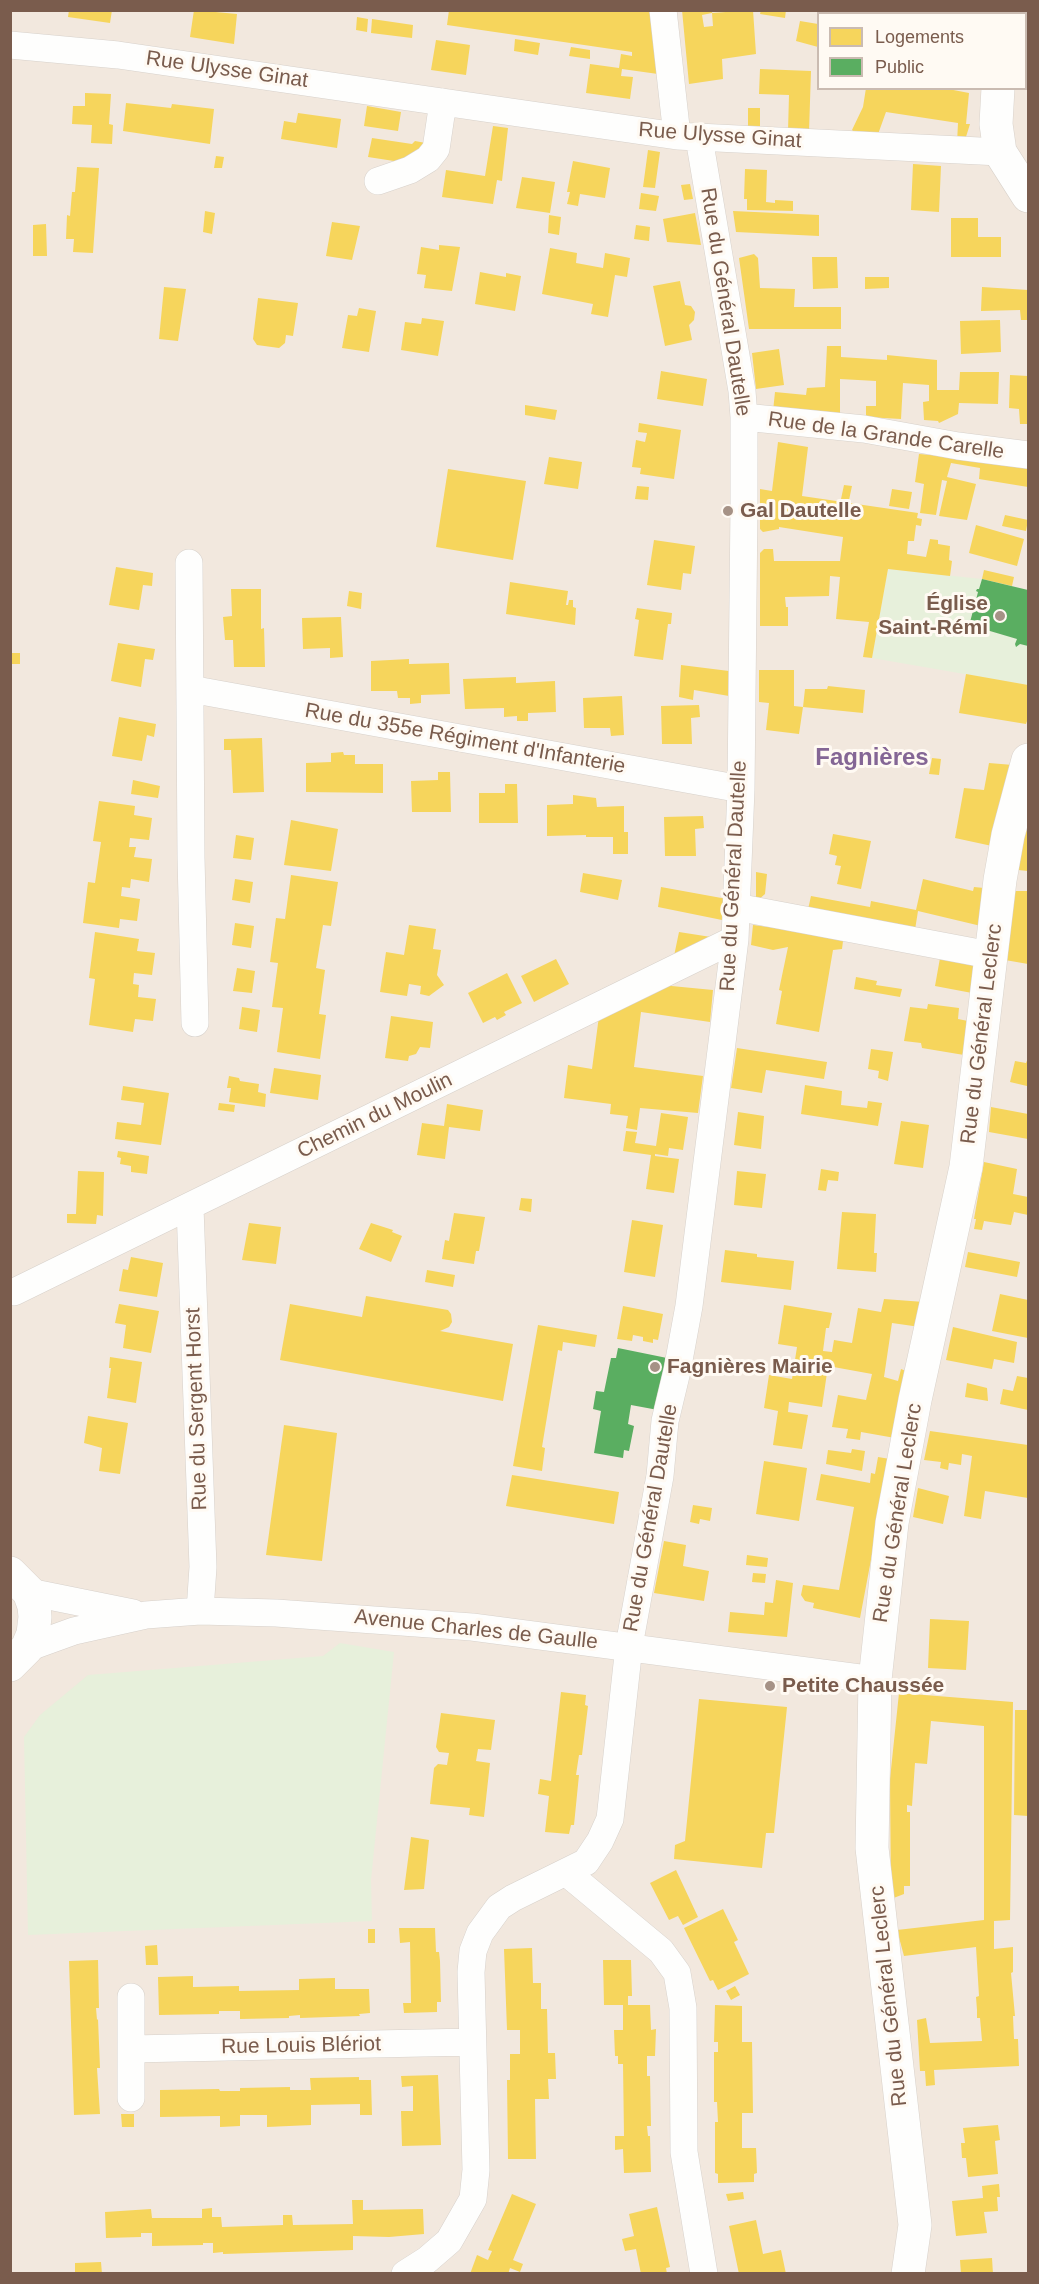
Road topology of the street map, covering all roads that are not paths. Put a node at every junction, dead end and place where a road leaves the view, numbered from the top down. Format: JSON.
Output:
{"nodes":[{"id":1,"x":663,"y":10,"type":"edge"},
{"id":2,"x":10,"y":45,"type":"edge"},
{"id":3,"x":998,"y":90,"type":"edge"},
{"id":4,"x":443,"y":102,"type":"junction"},
{"id":5,"x":688,"y":137,"type":"junction"},
{"id":6,"x":1000,"y":152,"type":"junction"},
{"id":7,"x":378,"y":181,"type":"dead end"},
{"id":8,"x":1029,"y":196,"type":"edge"},
{"id":9,"x":744,"y":417,"type":"junction"},
{"id":10,"x":1029,"y":455,"type":"edge"},
{"id":11,"x":189,"y":563,"type":"dead end"},
{"id":12,"x":190,"y":689,"type":"junction"},
{"id":13,"x":1029,"y":760,"type":"edge"},
{"id":14,"x":741,"y":789,"type":"junction"},
{"id":15,"x":736,"y":907,"type":"junction"},
{"id":16,"x":735,"y":939,"type":"junction"},
{"id":17,"x":990,"y":955,"type":"junction"},
{"id":18,"x":195,"y":1023,"type":"dead end"},
{"id":19,"x":190,"y":1207,"type":"junction"},
{"id":20,"x":14,"y":1293,"type":"dead end"},
{"id":21,"x":20,"y":1582,"type":"edge"},
{"id":22,"x":200,"y":1611,"type":"junction"},
{"id":23,"x":146,"y":1615,"type":"junction"},
{"id":24,"x":629,"y":1646,"type":"junction"},
{"id":25,"x":19,"y":1656,"type":"edge"},
{"id":26,"x":875,"y":1680,"type":"junction"},
{"id":27,"x":567,"y":1872,"type":"junction"},
{"id":28,"x":131,"y":1997,"type":"dead end"},
{"id":29,"x":472,"y":2042,"type":"junction"},
{"id":30,"x":131,"y":2049,"type":"junction"},
{"id":31,"x":131,"y":2098,"type":"dead end"},
{"id":32,"x":405,"y":2274,"type":"edge"},
{"id":33,"x":704,"y":2274,"type":"edge"},
{"id":34,"x":908,"y":2274,"type":"edge"}],
"edges":[{"from":1,"to":5,"type":"street","name":"Rue du Général Dautelle"},
{"from":2,"to":4,"type":"street","name":"Rue Ulysse Ginat"},
{"from":3,"to":6,"type":"street"},
{"from":4,"to":5,"type":"street","name":"Rue Ulysse Ginat"},
{"from":4,"to":7,"type":"street"},
{"from":5,"to":6,"type":"street","name":"Rue Ulysse Ginat"},
{"from":5,"to":9,"type":"street","name":"Rue du Général Dautelle"},
{"from":6,"to":8,"type":"street"},
{"from":9,"to":10,"type":"street","name":"Rue de la Grande Carelle"},
{"from":9,"to":14,"type":"street","name":"Rue du Général Dautelle"},
{"from":11,"to":12,"type":"street"},
{"from":12,"to":14,"type":"street","name":"Rue du 355e Régiment d'Infanterie"},
{"from":12,"to":18,"type":"street"},
{"from":13,"to":17,"type":"street","name":"Rue du Général Leclerc"},
{"from":14,"to":15,"type":"street","name":"Rue du Général Dautelle"},
{"from":15,"to":16,"type":"street","name":"Rue du Général Dautelle"},
{"from":15,"to":17,"type":"street"},
{"from":16,"to":19,"type":"street","name":"Chemin du Moulin"},
{"from":16,"to":24,"type":"street","name":"Rue du Général Dautelle"},
{"from":17,"to":26,"type":"street","name":"Rue du Général Leclerc"},
{"from":19,"to":20,"type":"street","name":"Chemin du Moulin"},
{"from":19,"to":22,"type":"street","name":"Rue du Sergent Horst"},
{"from":21,"to":23,"type":"street","name":"Avenue Charles de Gaulle"},
{"from":21,"to":25,"type":"street"},
{"from":22,"to":23,"type":"street","name":"Avenue Charles de Gaulle"},
{"from":22,"to":24,"type":"street","name":"Avenue Charles de Gaulle"},
{"from":23,"to":25,"type":"street","name":"Avenue Charles de Gaulle"},
{"from":24,"to":26,"type":"street","name":"Avenue Charles de Gaulle"},
{"from":24,"to":27,"type":"street","name":"Rue du Général Dautelle"},
{"from":26,"to":34,"type":"street","name":"Rue du Général Leclerc"},
{"from":27,"to":29,"type":"street","name":"Rue du Général Dautelle"},
{"from":27,"to":33,"type":"street"},
{"from":28,"to":30,"type":"street"},
{"from":29,"to":30,"type":"street","name":"Rue Louis Blériot"},
{"from":29,"to":32,"type":"street","name":"Rue du Général Dautelle"},
{"from":30,"to":31,"type":"street"}]}
